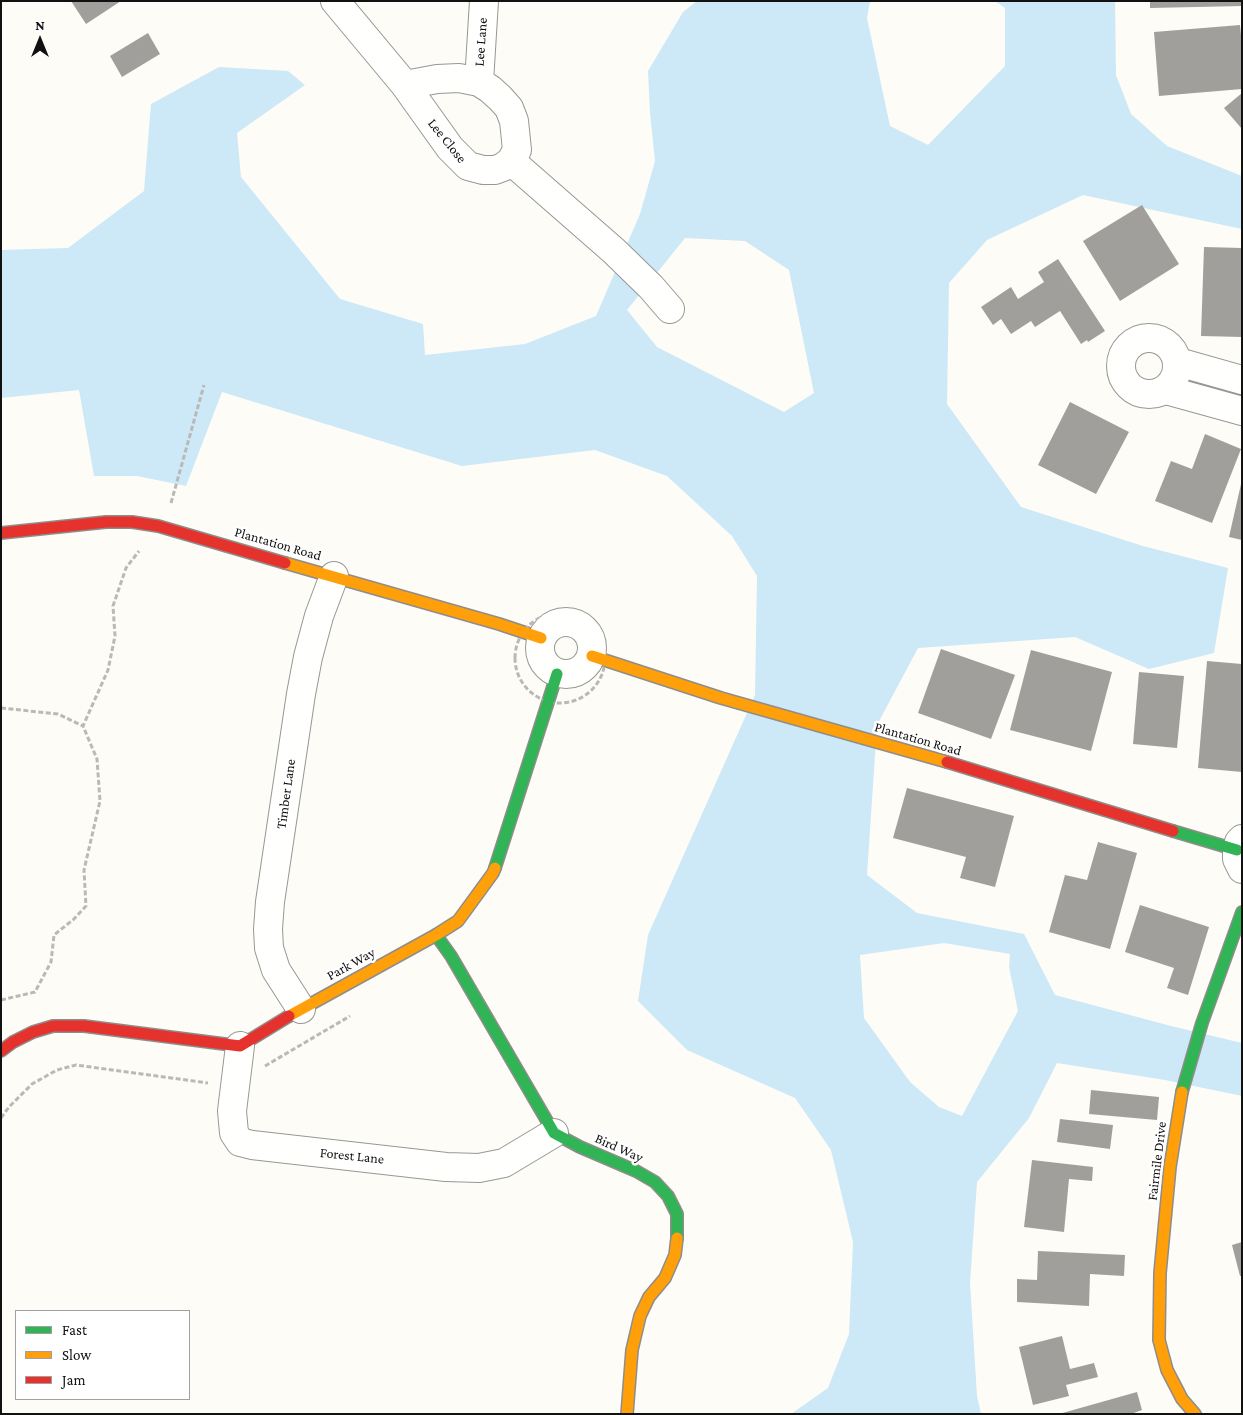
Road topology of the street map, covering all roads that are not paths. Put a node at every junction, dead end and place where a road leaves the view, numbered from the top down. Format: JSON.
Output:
{"nodes":[{"id":1,"x":335,"y":1,"type":"edge"},
{"id":2,"x":484,"y":1,"type":"edge"},
{"id":3,"x":479,"y":82,"type":"junction"},
{"id":4,"x":405,"y":85,"type":"junction"},
{"id":5,"x":511,"y":161,"type":"junction"},
{"id":6,"x":670,"y":309,"type":"dead end"},
{"id":7,"x":1178,"y":362,"type":"junction"},
{"id":8,"x":1242,"y":380,"type":"edge"},
{"id":9,"x":1166,"y":390,"type":"junction"},
{"id":10,"x":1242,"y":411,"type":"edge"},
{"id":11,"x":1,"y":533,"type":"edge"},
{"id":12,"x":334,"y":576,"type":"junction"},
{"id":13,"x":541,"y":638,"type":"junction"},
{"id":14,"x":592,"y":656,"type":"junction"},
{"id":15,"x":557,"y":674,"type":"junction"},
{"id":16,"x":1240,"y":853,"type":"edge"},
{"id":17,"x":1242,"y":912,"type":"edge"},
{"id":18,"x":436,"y":935,"type":"junction"},
{"id":19,"x":301,"y":1008,"type":"junction"},
{"id":20,"x":240,"y":1046,"type":"junction"},
{"id":21,"x":1,"y":1051,"type":"edge"},
{"id":22,"x":554,"y":1133,"type":"junction"},
{"id":23,"x":626,"y":1414,"type":"edge"},
{"id":24,"x":1195,"y":1414,"type":"edge"}],
"edges":[{"from":1,"to":4,"type":"street","name":"Lee Close"},
{"from":2,"to":3,"type":"street","name":"Lee Lane"},
{"from":3,"to":4,"type":"street"},
{"from":3,"to":5,"type":"street"},
{"from":4,"to":5,"type":"street","name":"Lee Close"},
{"from":5,"to":6,"type":"street"},
{"from":7,"to":8,"type":"street"},
{"from":7,"to":9,"type":"street"},
{"from":7,"to":9,"type":"street"},
{"from":9,"to":10,"type":"street"},
{"from":11,"to":12,"type":"street","name":"Plantation Road"},
{"from":12,"to":13,"type":"street","name":"Plantation Road"},
{"from":12,"to":19,"type":"street","name":"Timber Lane"},
{"from":13,"to":14,"type":"street"},
{"from":13,"to":15,"type":"street"},
{"from":14,"to":15,"type":"street"},
{"from":14,"to":16,"type":"street","name":"Plantation Road"},
{"from":15,"to":18,"type":"street","name":"Park Way"},
{"from":17,"to":24,"type":"street","name":"Fairmile Drive"},
{"from":18,"to":19,"type":"street","name":"Park Way"},
{"from":18,"to":22,"type":"street"},
{"from":19,"to":20,"type":"street","name":"Park Way"},
{"from":20,"to":21,"type":"street"},
{"from":20,"to":22,"type":"street","name":"Forest Lane"},
{"from":22,"to":23,"type":"street","name":"Bird Way"}]}
